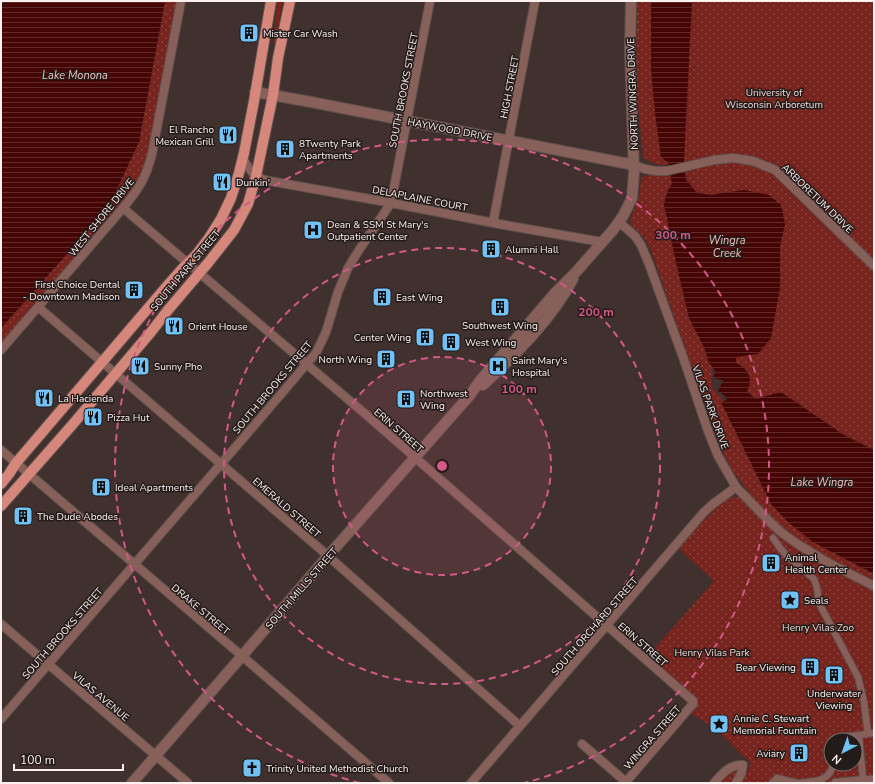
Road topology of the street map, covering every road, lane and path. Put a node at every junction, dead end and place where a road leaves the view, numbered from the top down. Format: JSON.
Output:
{"nodes":[{"id":1,"x":181,"y":1,"type":"edge"},
{"id":2,"x":270,"y":1,"type":"edge"},
{"id":3,"x":290,"y":1,"type":"edge"},
{"id":4,"x":430,"y":1,"type":"edge"},
{"id":5,"x":535,"y":1,"type":"edge"},
{"id":6,"x":631,"y":1,"type":"edge"},
{"id":7,"x":255,"y":92,"type":"junction"},
{"id":8,"x":273,"y":96,"type":"junction"},
{"id":9,"x":407,"y":121,"type":"junction"},
{"id":10,"x":509,"y":140,"type":"junction"},
{"id":11,"x":242,"y":159,"type":"junction"},
{"id":12,"x":634,"y":165,"type":"junction"},
{"id":13,"x":645,"y":169,"type":"joint"},
{"id":14,"x":256,"y":176,"type":"junction"},
{"id":15,"x":634,"y":186,"type":"joint"},
{"id":16,"x":391,"y":203,"type":"junction"},
{"id":17,"x":123,"y":208,"type":"junction"},
{"id":18,"x":619,"y":222,"type":"junction"},
{"id":19,"x":493,"y":223,"type":"junction"},
{"id":20,"x":602,"y":242,"type":"junction"},
{"id":21,"x":188,"y":263,"type":"junction"},
{"id":22,"x":874,"y":266,"type":"edge"},
{"id":23,"x":200,"y":273,"type":"junction"},
{"id":24,"x":38,"y":307,"type":"junction"},
{"id":25,"x":1,"y":350,"type":"edge"},
{"id":26,"x":103,"y":362,"type":"junction"},
{"id":27,"x":306,"y":364,"type":"junction"},
{"id":28,"x":116,"y":373,"type":"junction"},
{"id":29,"x":1,"y":450,"type":"edge"},
{"id":30,"x":415,"y":457,"type":"junction"},
{"id":31,"x":16,"y":463,"type":"junction"},
{"id":32,"x":221,"y":464,"type":"junction"},
{"id":33,"x":29,"y":474,"type":"junction"},
{"id":34,"x":1,"y":484,"type":"edge"},
{"id":35,"x":736,"y":487,"type":"junction"},
{"id":36,"x":1,"y":506,"type":"edge"},
{"id":37,"x":773,"y":538,"type":"dead end"},
{"id":38,"x":328,"y":556,"type":"junction"},
{"id":39,"x":134,"y":565,"type":"junction"},
{"id":40,"x":874,"y":586,"type":"edge"},
{"id":41,"x":1,"y":624,"type":"edge"},
{"id":42,"x":607,"y":626,"type":"junction"},
{"id":43,"x":242,"y":656,"type":"junction"},
{"id":44,"x":48,"y":664,"type":"junction"},
{"id":45,"x":693,"y":704,"type":"joint"},
{"id":46,"x":1,"y":718,"type":"edge"},
{"id":47,"x":520,"y":726,"type":"junction"},
{"id":48,"x":871,"y":733,"type":"edge"},
{"id":49,"x":582,"y":744,"type":"dead end"},
{"id":50,"x":156,"y":755,"type":"junction"},
{"id":51,"x":830,"y":772,"type":"edge"},
{"id":52,"x":862,"y":772,"type":"edge"},
{"id":53,"x":828,"y":775,"type":"junction"},
{"id":54,"x":863,"y":779,"type":"junction"},
{"id":55,"x":874,"y":779,"type":"edge"},
{"id":56,"x":855,"y":781,"type":"edge"},
{"id":57,"x":626,"y":782,"type":"edge"},
{"id":58,"x":835,"y":782,"type":"edge"},
{"id":59,"x":132,"y":783,"type":"edge"},
{"id":60,"x":188,"y":783,"type":"edge"},
{"id":61,"x":388,"y":783,"type":"edge"},
{"id":62,"x":472,"y":783,"type":"edge"},
{"id":63,"x":714,"y":783,"type":"edge"},
{"id":64,"x":736,"y":783,"type":"edge"},
{"id":65,"x":772,"y":783,"type":"edge"},
{"id":66,"x":797,"y":783,"type":"edge"},
{"id":67,"x":800,"y":783,"type":"edge"}],
"edges":[{"from":1,"to":17,"type":"street","name":"WEST SHORE DRIVE"},
{"from":2,"to":7,"type":"main road","name":"SOUTH PARK STREET"},
{"from":3,"to":8,"type":"main road","name":"SOUTH PARK STREET"},
{"from":4,"to":9,"type":"street","name":"SOUTH BROOKS STREET"},
{"from":5,"to":10,"type":"street","name":"HIGH STREET"},
{"from":6,"to":12,"type":"street","name":"NORTH WINGRA DRIVE"},
{"from":7,"to":8,"type":"street","name":"HAYWOOD DRIVE"},
{"from":7,"to":11,"type":"main road","name":"SOUTH PARK STREET"},
{"from":8,"to":9,"type":"street","name":"HAYWOOD DRIVE"},
{"from":8,"to":14,"type":"main road","name":"SOUTH PARK STREET"},
{"from":9,"to":10,"type":"street","name":"HAYWOOD DRIVE"},
{"from":9,"to":16,"type":"street","name":"SOUTH BROOKS STREET"},
{"from":10,"to":12,"type":"street","name":"HAYWOOD DRIVE"},
{"from":10,"to":19,"type":"street","name":"HIGH STREET"},
{"from":11,"to":14,"type":"street"},
{"from":11,"to":21,"type":"main road","name":"SOUTH PARK STREET"},
{"from":12,"to":13,"type":"street","name":"HAYWOOD DRIVE"},
{"from":12,"to":15,"type":"street","name":"NORTH WINGRA DRIVE"},
{"from":13,"to":22,"type":"street","name":"ARBORETUM DRIVE"},
{"from":14,"to":16,"type":"street","name":"DELAPLAINE COURT"},
{"from":14,"to":23,"type":"main road","name":"SOUTH PARK STREET"},
{"from":15,"to":18,"type":"street","name":"SOUTH MILLS STREET"},
{"from":16,"to":19,"type":"street","name":"DELAPLAINE COURT"},
{"from":16,"to":27,"type":"street","name":"SOUTH BROOKS STREET"},
{"from":17,"to":21,"type":"street","name":"ERIN STREET"},
{"from":17,"to":24,"type":"street","name":"WEST SHORE DRIVE"},
{"from":18,"to":20,"type":"street","name":"SOUTH MILLS STREET"},
{"from":18,"to":35,"type":"street","name":"VILAS PARK DRIVE"},
{"from":19,"to":20,"type":"street","name":"DELAPLAINE COURT"},
{"from":20,"to":30,"type":"street","name":"SOUTH MILLS STREET"},
{"from":21,"to":23,"type":"street","name":"ERIN STREET"},
{"from":21,"to":26,"type":"main road","name":"SOUTH PARK STREET"},
{"from":23,"to":27,"type":"street","name":"ERIN STREET"},
{"from":23,"to":28,"type":"main road","name":"SOUTH PARK STREET"},
{"from":24,"to":25,"type":"street","name":"WEST SHORE DRIVE"},
{"from":24,"to":26,"type":"street","name":"EMERALD STREET"},
{"from":26,"to":28,"type":"street","name":"EMERALD STREET"},
{"from":26,"to":31,"type":"main road","name":"SOUTH PARK STREET"},
{"from":27,"to":30,"type":"street","name":"ERIN STREET"},
{"from":27,"to":32,"type":"street","name":"SOUTH BROOKS STREET"},
{"from":28,"to":32,"type":"street","name":"EMERALD STREET"},
{"from":28,"to":33,"type":"main road","name":"SOUTH PARK STREET"},
{"from":29,"to":31,"type":"street","name":"DRAKE STREET"},
{"from":30,"to":38,"type":"street","name":"SOUTH MILLS STREET"},
{"from":30,"to":42,"type":"street","name":"ERIN STREET"},
{"from":31,"to":33,"type":"street","name":"DRAKE STREET"},
{"from":31,"to":34,"type":"main road","name":"SOUTH PARK STREET"},
{"from":32,"to":38,"type":"street","name":"EMERALD STREET"},
{"from":32,"to":39,"type":"street","name":"SOUTH BROOKS STREET"},
{"from":33,"to":36,"type":"main road","name":"SOUTH PARK STREET"},
{"from":33,"to":39,"type":"street","name":"DRAKE STREET"},
{"from":35,"to":40,"type":"street","name":"VILAS PARK DRIVE"},
{"from":35,"to":42,"type":"street","name":"SOUTH ORCHARD STREET"},
{"from":37,"to":48,"type":"street"},
{"from":38,"to":43,"type":"street","name":"SOUTH MILLS STREET"},
{"from":38,"to":47,"type":"street","name":"EMERALD STREET"},
{"from":39,"to":43,"type":"street","name":"DRAKE STREET"},
{"from":39,"to":44,"type":"street","name":"SOUTH BROOKS STREET"},
{"from":41,"to":44,"type":"street","name":"VILAS AVENUE"},
{"from":42,"to":45,"type":"street","name":"ERIN STREET"},
{"from":42,"to":47,"type":"street","name":"SOUTH ORCHARD STREET"},
{"from":43,"to":50,"type":"street","name":"SOUTH MILLS STREET"},
{"from":43,"to":61,"type":"street","name":"DRAKE STREET"},
{"from":44,"to":46,"type":"street","name":"SOUTH BROOKS STREET"},
{"from":44,"to":50,"type":"street","name":"VILAS AVENUE"},
{"from":45,"to":57,"type":"street","name":"WINGRA STREET"},
{"from":47,"to":62,"type":"street","name":"SOUTH ORCHARD STREET"},
{"from":49,"to":57,"type":"street"},
{"from":50,"to":59,"type":"street","name":"SOUTH MILLS STREET"},
{"from":50,"to":60,"type":"street","name":"VILAS AVENUE"},
{"from":51,"to":53,"type":"street"},
{"from":52,"to":54,"type":"street"},
{"from":53,"to":58,"type":"street"},
{"from":53,"to":67,"type":"street"},
{"from":54,"to":55,"type":"street"},
{"from":54,"to":56,"type":"street"},
{"from":56,"to":58,"type":"street"},
{"from":63,"to":64,"type":"street"},
{"from":65,"to":66,"type":"street"}]}
